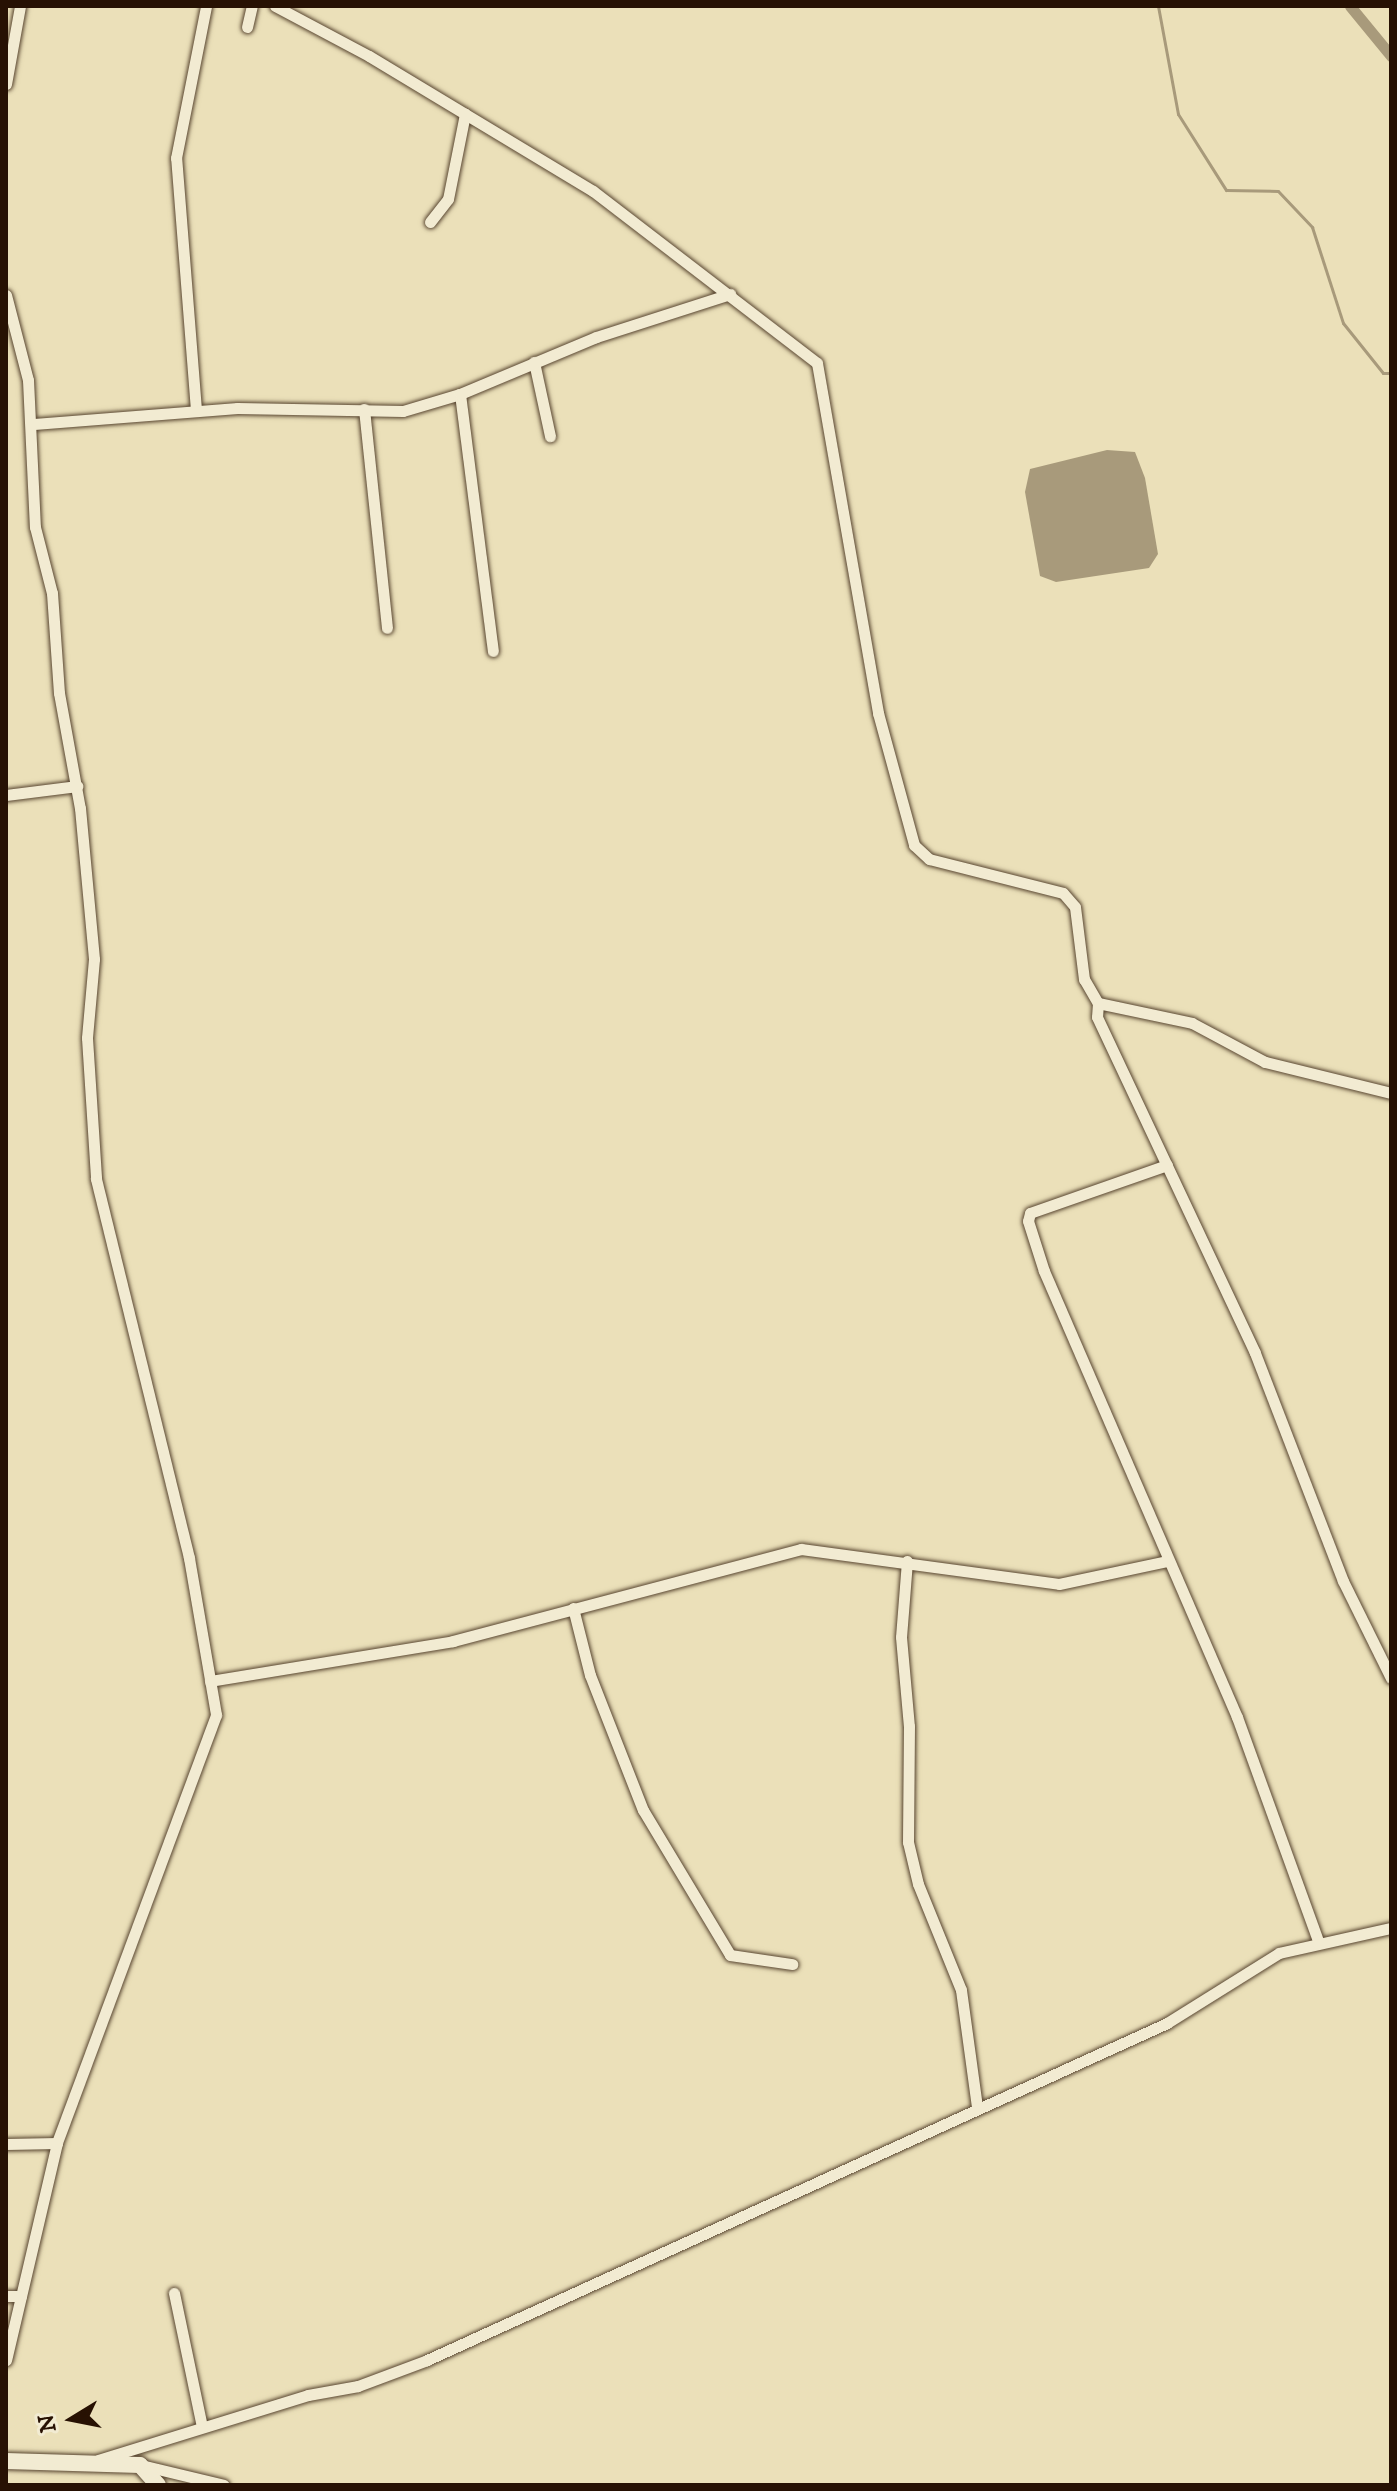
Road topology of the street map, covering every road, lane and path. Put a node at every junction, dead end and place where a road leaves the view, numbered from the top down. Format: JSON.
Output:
{"nodes":[{"id":1,"x":20,"y":6,"type":"edge"},
{"id":2,"x":206,"y":6,"type":"edge"},
{"id":3,"x":252,"y":6,"type":"edge"},
{"id":4,"x":275,"y":6,"type":"edge"},
{"id":5,"x":247,"y":27,"type":"dead end"},
{"id":6,"x":9,"y":57,"type":"edge"},
{"id":7,"x":6,"y":84,"type":"edge"},
{"id":8,"x":465,"y":114,"type":"junction"},
{"id":9,"x":430,"y":222,"type":"dead end"},
{"id":10,"x":730,"y":294,"type":"junction"},
{"id":11,"x":6,"y":295,"type":"edge"},
{"id":12,"x":534,"y":362,"type":"junction"},
{"id":13,"x":460,"y":394,"type":"junction"},
{"id":14,"x":364,"y":409,"type":"junction"},
{"id":15,"x":196,"y":410,"type":"junction"},
{"id":16,"x":34,"y":424,"type":"junction"},
{"id":17,"x":550,"y":436,"type":"dead end"},
{"id":18,"x":387,"y":628,"type":"dead end"},
{"id":19,"x":493,"y":651,"type":"dead end"},
{"id":20,"x":77,"y":786,"type":"junction"},
{"id":21,"x":6,"y":795,"type":"edge"},
{"id":22,"x":1098,"y":1003,"type":"junction"},
{"id":23,"x":1391,"y":1093,"type":"edge"},
{"id":24,"x":1167,"y":1165,"type":"junction"},
{"id":25,"x":907,"y":1561,"type":"junction"},
{"id":26,"x":1167,"y":1561,"type":"junction"},
{"id":27,"x":573,"y":1608,"type":"junction"},
{"id":28,"x":1391,"y":1678,"type":"edge"},
{"id":29,"x":210,"y":1681,"type":"junction"},
{"id":30,"x":1391,"y":1928,"type":"edge"},
{"id":31,"x":1318,"y":1941,"type":"junction"},
{"id":32,"x":792,"y":1964,"type":"dead end"},
{"id":33,"x":977,"y":2107,"type":"junction"},
{"id":34,"x":57,"y":2143,"type":"junction"},
{"id":35,"x":6,"y":2144,"type":"edge"},
{"id":36,"x":174,"y":2293,"type":"dead end"},
{"id":37,"x":6,"y":2296,"type":"edge"},
{"id":38,"x":21,"y":2296,"type":"junction"},
{"id":39,"x":6,"y":2360,"type":"edge"},
{"id":40,"x":202,"y":2427,"type":"junction"},
{"id":41,"x":98,"y":2460,"type":"junction"},
{"id":42,"x":6,"y":2461,"type":"edge"},
{"id":43,"x":140,"y":2465,"type":"junction"},
{"id":44,"x":158,"y":2485,"type":"edge"},
{"id":45,"x":224,"y":2485,"type":"edge"}],
"edges":[{"from":1,"to":6,"type":"street"},
{"from":2,"to":15,"type":"street"},
{"from":3,"to":5,"type":"street"},
{"from":4,"to":8,"type":"street"},
{"from":6,"to":7,"type":"street"},
{"from":8,"to":9,"type":"street"},
{"from":8,"to":10,"type":"street"},
{"from":10,"to":12,"type":"street"},
{"from":10,"to":22,"type":"street"},
{"from":11,"to":16,"type":"street"},
{"from":12,"to":13,"type":"street"},
{"from":12,"to":17,"type":"street"},
{"from":13,"to":14,"type":"street"},
{"from":13,"to":19,"type":"street"},
{"from":14,"to":15,"type":"street"},
{"from":14,"to":18,"type":"street"},
{"from":15,"to":16,"type":"street"},
{"from":16,"to":20,"type":"street"},
{"from":20,"to":21,"type":"street"},
{"from":20,"to":29,"type":"street"},
{"from":22,"to":23,"type":"street"},
{"from":22,"to":24,"type":"street"},
{"from":24,"to":26,"type":"street"},
{"from":24,"to":28,"type":"street"},
{"from":25,"to":26,"type":"street"},
{"from":25,"to":27,"type":"street"},
{"from":25,"to":33,"type":"street"},
{"from":26,"to":31,"type":"street"},
{"from":27,"to":29,"type":"street"},
{"from":27,"to":32,"type":"street"},
{"from":29,"to":34,"type":"street"},
{"from":30,"to":31,"type":"street"},
{"from":31,"to":33,"type":"street"},
{"from":33,"to":40,"type":"street"},
{"from":34,"to":35,"type":"street"},
{"from":34,"to":38,"type":"street"},
{"from":36,"to":40,"type":"street"},
{"from":37,"to":38,"type":"street"},
{"from":38,"to":39,"type":"street"},
{"from":40,"to":41,"type":"street"},
{"from":41,"to":42,"type":"street"},
{"from":41,"to":43,"type":"street"},
{"from":43,"to":44,"type":"street"},
{"from":43,"to":45,"type":"street"}]}
